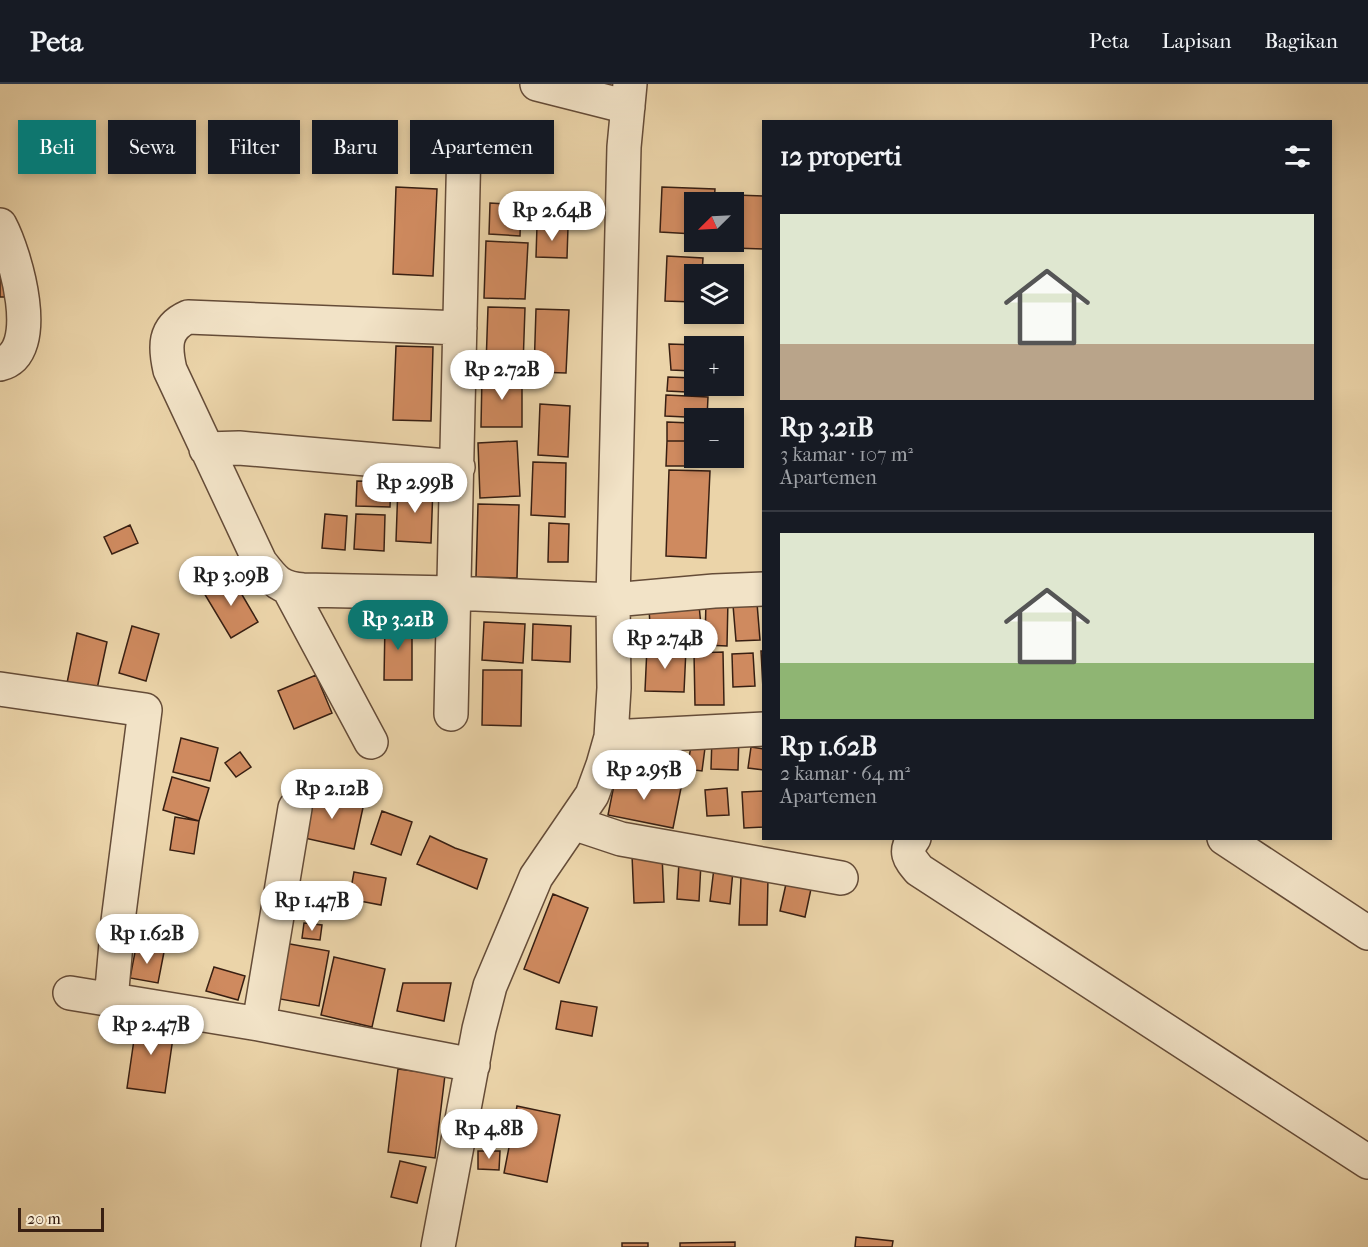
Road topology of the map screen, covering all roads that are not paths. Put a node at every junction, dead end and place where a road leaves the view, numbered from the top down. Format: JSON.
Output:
{"nodes":[{"id":1,"x":537,"y":84,"type":"edge"},
{"id":2,"x":629,"y":95,"type":"edge"},
{"id":3,"x":463,"y":174,"type":"edge"},
{"id":4,"x":0,"y":225,"type":"edge"},
{"id":5,"x":460,"y":328,"type":"junction"},
{"id":6,"x":0,"y":364,"type":"edge"},
{"id":7,"x":206,"y":449,"type":"junction"},
{"id":8,"x":458,"y":467,"type":"junction"},
{"id":9,"x":289,"y":589,"type":"junction"},
{"id":10,"x":762,"y":589,"type":"edge"},
{"id":11,"x":453,"y":593,"type":"junction"},
{"id":12,"x":613,"y":600,"type":"junction"},
{"id":13,"x":0,"y":688,"type":"edge"},
{"id":14,"x":451,"y":714,"type":"dead end"},
{"id":15,"x":762,"y":729,"type":"edge"},
{"id":16,"x":611,"y":737,"type":"junction"},
{"id":17,"x":371,"y":742,"type":"dead end"},
{"id":18,"x":295,"y":808,"type":"dead end"},
{"id":19,"x":573,"y":823,"type":"junction"},
{"id":20,"x":913,"y":840,"type":"edge"},
{"id":21,"x":1227,"y":840,"type":"edge"},
{"id":22,"x":842,"y":878,"type":"dead end"},
{"id":23,"x":1368,"y":933,"type":"edge"},
{"id":24,"x":70,"y":993,"type":"dead end"},
{"id":25,"x":111,"y":1000,"type":"junction"},
{"id":26,"x":259,"y":1024,"type":"junction"},
{"id":27,"x":473,"y":1065,"type":"junction"},
{"id":28,"x":1368,"y":1162,"type":"edge"},
{"id":29,"x":438,"y":1247,"type":"edge"}],
"edges":[{"from":1,"to":2,"type":"street"},
{"from":2,"to":12,"type":"street"},
{"from":3,"to":5,"type":"street"},
{"from":4,"to":6,"type":"street"},
{"from":5,"to":7,"type":"street"},
{"from":5,"to":8,"type":"street"},
{"from":7,"to":8,"type":"street"},
{"from":7,"to":9,"type":"street"},
{"from":8,"to":11,"type":"street"},
{"from":9,"to":11,"type":"street"},
{"from":9,"to":17,"type":"street"},
{"from":10,"to":12,"type":"street"},
{"from":11,"to":12,"type":"street"},
{"from":11,"to":14,"type":"street"},
{"from":12,"to":16,"type":"street"},
{"from":13,"to":25,"type":"street"},
{"from":15,"to":16,"type":"street"},
{"from":16,"to":19,"type":"street"},
{"from":18,"to":26,"type":"street"},
{"from":19,"to":22,"type":"street"},
{"from":19,"to":27,"type":"street"},
{"from":20,"to":28,"type":"street"},
{"from":21,"to":23,"type":"street"},
{"from":24,"to":25,"type":"street"},
{"from":25,"to":26,"type":"street"},
{"from":26,"to":27,"type":"street"},
{"from":27,"to":29,"type":"street"}]}
